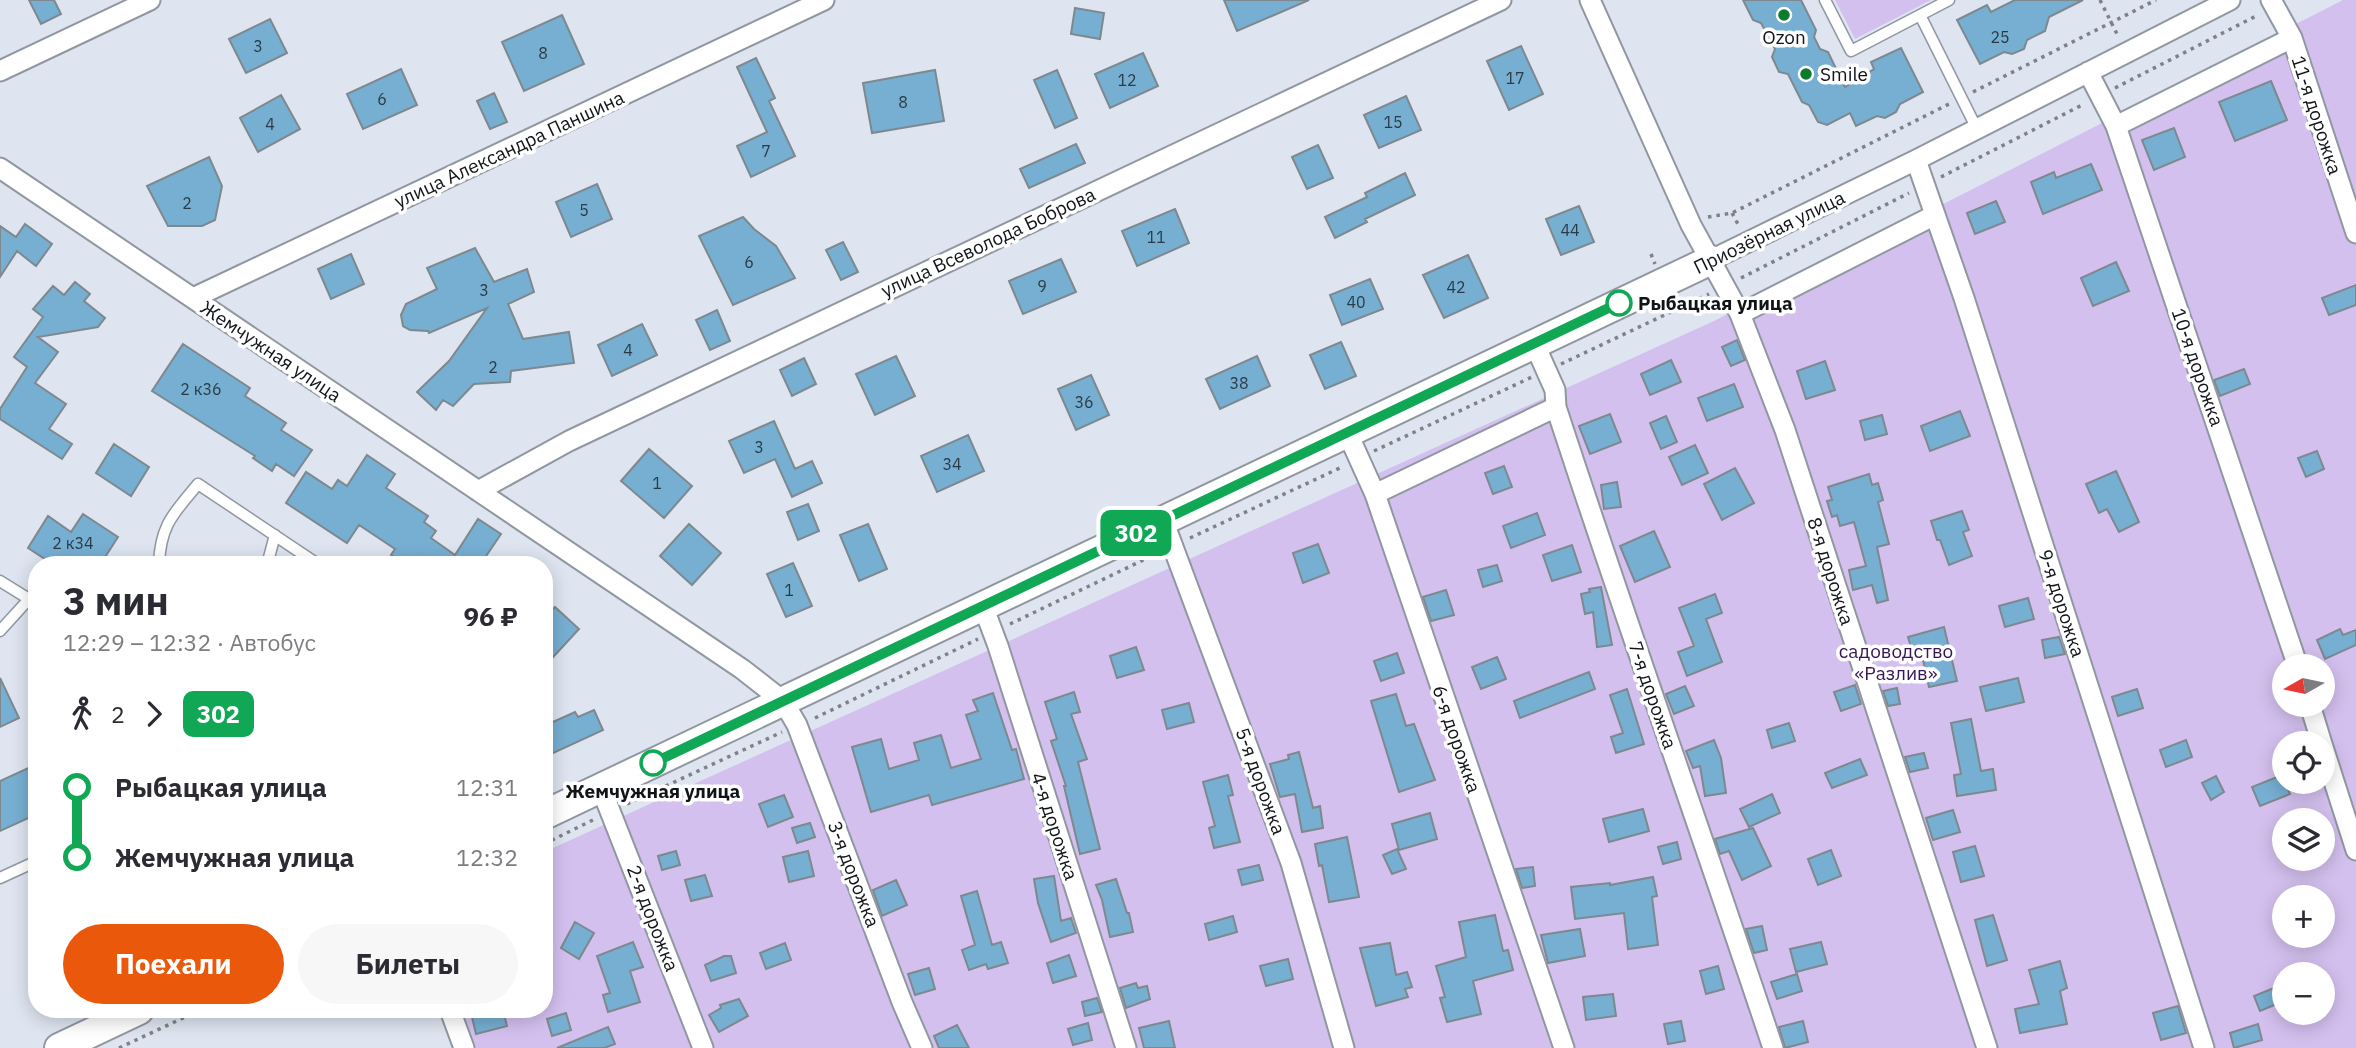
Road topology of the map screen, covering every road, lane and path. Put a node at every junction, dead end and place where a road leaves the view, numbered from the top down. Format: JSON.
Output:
{"nodes":[{"id":1,"x":150,"y":0,"type":"edge"},
{"id":2,"x":824,"y":0,"type":"edge"},
{"id":3,"x":1501,"y":0,"type":"edge"},
{"id":4,"x":1590,"y":0,"type":"edge"},
{"id":5,"x":1825,"y":0,"type":"edge"},
{"id":6,"x":1949,"y":0,"type":"edge"},
{"id":7,"x":2100,"y":0,"type":"edge"},
{"id":8,"x":2156,"y":0,"type":"edge"},
{"id":9,"x":2230,"y":0,"type":"edge"},
{"id":10,"x":2273,"y":4,"type":"edge"},
{"id":11,"x":1920,"y":15,"type":"junction"},
{"id":12,"x":2292,"y":38,"type":"junction"},
{"id":13,"x":2127,"y":52,"type":"junction"},
{"id":14,"x":0,"y":71,"type":"edge"},
{"id":15,"x":2088,"y":72,"type":"junction"},
{"id":16,"x":1969,"y":94,"type":"dead end"},
{"id":17,"x":2101,"y":96,"type":"junction"},
{"id":18,"x":1956,"y":100,"type":"dead end"},
{"id":19,"x":2116,"y":127,"type":"junction"},
{"id":20,"x":1977,"y":129,"type":"junction"},
{"id":21,"x":1916,"y":160,"type":"junction"},
{"id":22,"x":0,"y":168,"type":"edge"},
{"id":23,"x":1925,"y":185,"type":"junction"},
{"id":24,"x":1935,"y":215,"type":"junction"},
{"id":25,"x":1704,"y":218,"type":"dead end"},
{"id":26,"x":2356,"y":233,"type":"edge"},
{"id":27,"x":1711,"y":260,"type":"junction"},
{"id":28,"x":1726,"y":286,"type":"junction"},
{"id":29,"x":193,"y":298,"type":"junction"},
{"id":30,"x":1740,"y":314,"type":"junction"},
{"id":31,"x":1534,"y":343,"type":"junction"},
{"id":32,"x":1546,"y":370,"type":"junction"},
{"id":33,"x":1556,"y":407,"type":"junction"},
{"id":34,"x":1347,"y":432,"type":"junction"},
{"id":35,"x":1359,"y":458,"type":"junction"},
{"id":36,"x":478,"y":491,"type":"junction"},
{"id":37,"x":1375,"y":494,"type":"junction"},
{"id":38,"x":1163,"y":520,"type":"junction"},
{"id":39,"x":275,"y":536,"type":"junction"},
{"id":40,"x":1174,"y":546,"type":"junction"},
{"id":41,"x":160,"y":556,"type":"edge"},
{"id":42,"x":269,"y":556,"type":"edge"},
{"id":43,"x":305,"y":556,"type":"edge"},
{"id":44,"x":0,"y":581,"type":"edge"},
{"id":45,"x":28,"y":599,"type":"edge"},
{"id":46,"x":28,"y":606,"type":"edge"},
{"id":47,"x":983,"y":606,"type":"junction"},
{"id":48,"x":0,"y":631,"type":"edge"},
{"id":49,"x":993,"y":632,"type":"junction"},
{"id":50,"x":2294,"y":654,"type":"edge"},
{"id":51,"x":783,"y":701,"type":"junction"},
{"id":52,"x":797,"y":725,"type":"junction"},
{"id":53,"x":2335,"y":785,"type":"edge"},
{"id":54,"x":606,"y":800,"type":"junction"},
{"id":55,"x":553,"y":805,"type":"edge"},
{"id":56,"x":553,"y":838,"type":"edge"},
{"id":57,"x":2356,"y":850,"type":"edge"},
{"id":58,"x":28,"y":865,"type":"edge"},
{"id":59,"x":0,"y":878,"type":"edge"},
{"id":60,"x":122,"y":1018,"type":"edge"},
{"id":61,"x":183,"y":1018,"type":"edge"},
{"id":62,"x":453,"y":1018,"type":"edge"},
{"id":63,"x":59,"y":1048,"type":"edge"},
{"id":64,"x":119,"y":1048,"type":"edge"},
{"id":65,"x":464,"y":1048,"type":"edge"},
{"id":66,"x":703,"y":1048,"type":"edge"},
{"id":67,"x":922,"y":1048,"type":"edge"},
{"id":68,"x":1126,"y":1048,"type":"edge"},
{"id":69,"x":1343,"y":1048,"type":"edge"},
{"id":70,"x":1564,"y":1048,"type":"edge"},
{"id":71,"x":1773,"y":1048,"type":"edge"},
{"id":72,"x":1987,"y":1048,"type":"edge"},
{"id":73,"x":2204,"y":1048,"type":"edge"}],
"edges":[{"from":1,"to":14,"type":"street"},
{"from":2,"to":29,"type":"street","name":"улица Александра Паншина"},
{"from":3,"to":36,"type":"street","name":"улица Всеволода Боброва"},
{"from":4,"to":27,"type":"street"},
{"from":5,"to":11,"type":"lane"},
{"from":6,"to":11,"type":"lane"},
{"from":7,"to":13,"type":"path"},
{"from":8,"to":16,"type":"path"},
{"from":9,"to":13,"type":"street","name":"Приозёрная улица"},
{"from":10,"to":12,"type":"street","name":"11-я дорожка"},
{"from":10,"to":17,"type":"path"},
{"from":11,"to":20,"type":"lane"},
{"from":12,"to":19,"type":"street"},
{"from":12,"to":26,"type":"street","name":"11-я дорожка"},
{"from":13,"to":15,"type":"street","name":"Приозёрная улица"},
{"from":15,"to":17,"type":"street","name":"10-я дорожка"},
{"from":15,"to":20,"type":"street","name":"Приозёрная улица"},
{"from":17,"to":19,"type":"street","name":"10-я дорожка"},
{"from":17,"to":23,"type":"path"},
{"from":18,"to":25,"type":"path"},
{"from":19,"to":50,"type":"street","name":"10-я дорожка"},
{"from":20,"to":21,"type":"street","name":"Приозёрная улица"},
{"from":21,"to":23,"type":"street","name":"9-я дорожка"},
{"from":21,"to":27,"type":"street","name":"Приозёрная улица"},
{"from":22,"to":29,"type":"street","name":"Жемчужная улица"},
{"from":23,"to":24,"type":"street","name":"9-я дорожка"},
{"from":23,"to":28,"type":"path"},
{"from":24,"to":30,"type":"street"},
{"from":24,"to":73,"type":"street","name":"9-я дорожка"},
{"from":27,"to":28,"type":"street","name":"8-я дорожка"},
{"from":27,"to":31,"type":"street","name":"Приозёрная улица"},
{"from":28,"to":30,"type":"street","name":"8-я дорожка"},
{"from":28,"to":32,"type":"path"},
{"from":29,"to":36,"type":"street","name":"Жемчужная улица"},
{"from":30,"to":72,"type":"street","name":"8-я дорожка"},
{"from":31,"to":32,"type":"street","name":"7-я дорожка"},
{"from":31,"to":34,"type":"street","name":"Приозёрная улица"},
{"from":32,"to":33,"type":"street","name":"7-я дорожка"},
{"from":32,"to":35,"type":"path"},
{"from":33,"to":37,"type":"street"},
{"from":33,"to":71,"type":"street","name":"7-я дорожка"},
{"from":34,"to":35,"type":"street","name":"6-я дорожка"},
{"from":34,"to":38,"type":"street","name":"Приозёрная улица"},
{"from":35,"to":37,"type":"street","name":"6-я дорожка"},
{"from":35,"to":40,"type":"path"},
{"from":36,"to":51,"type":"street","name":"Жемчужная улица"},
{"from":37,"to":70,"type":"street","name":"6-я дорожка"},
{"from":38,"to":40,"type":"street","name":"5-я дорожка"},
{"from":38,"to":47,"type":"street","name":"Приозёрная улица"},
{"from":39,"to":41,"type":"lane"},
{"from":39,"to":42,"type":"lane"},
{"from":39,"to":43,"type":"lane"},
{"from":40,"to":49,"type":"path"},
{"from":40,"to":69,"type":"street","name":"5-я дорожка"},
{"from":44,"to":45,"type":"lane"},
{"from":46,"to":48,"type":"lane"},
{"from":47,"to":49,"type":"street","name":"4-я дорожка"},
{"from":47,"to":51,"type":"street","name":"Приозёрная улица"},
{"from":49,"to":52,"type":"path"},
{"from":49,"to":68,"type":"street","name":"4-я дорожка"},
{"from":51,"to":52,"type":"street","name":"3-я дорожка"},
{"from":51,"to":54,"type":"street","name":"Приозёрная улица"},
{"from":52,"to":54,"type":"path"},
{"from":52,"to":67,"type":"street","name":"3-я дорожка"},
{"from":53,"to":57,"type":"street"},
{"from":54,"to":55,"type":"street","name":"Приозёрная улица"},
{"from":54,"to":56,"type":"path"},
{"from":54,"to":66,"type":"street","name":"2-я дорожка"},
{"from":58,"to":59,"type":"lane"},
{"from":60,"to":63,"type":"street"},
{"from":61,"to":64,"type":"path"},
{"from":62,"to":65,"type":"street"}]}
